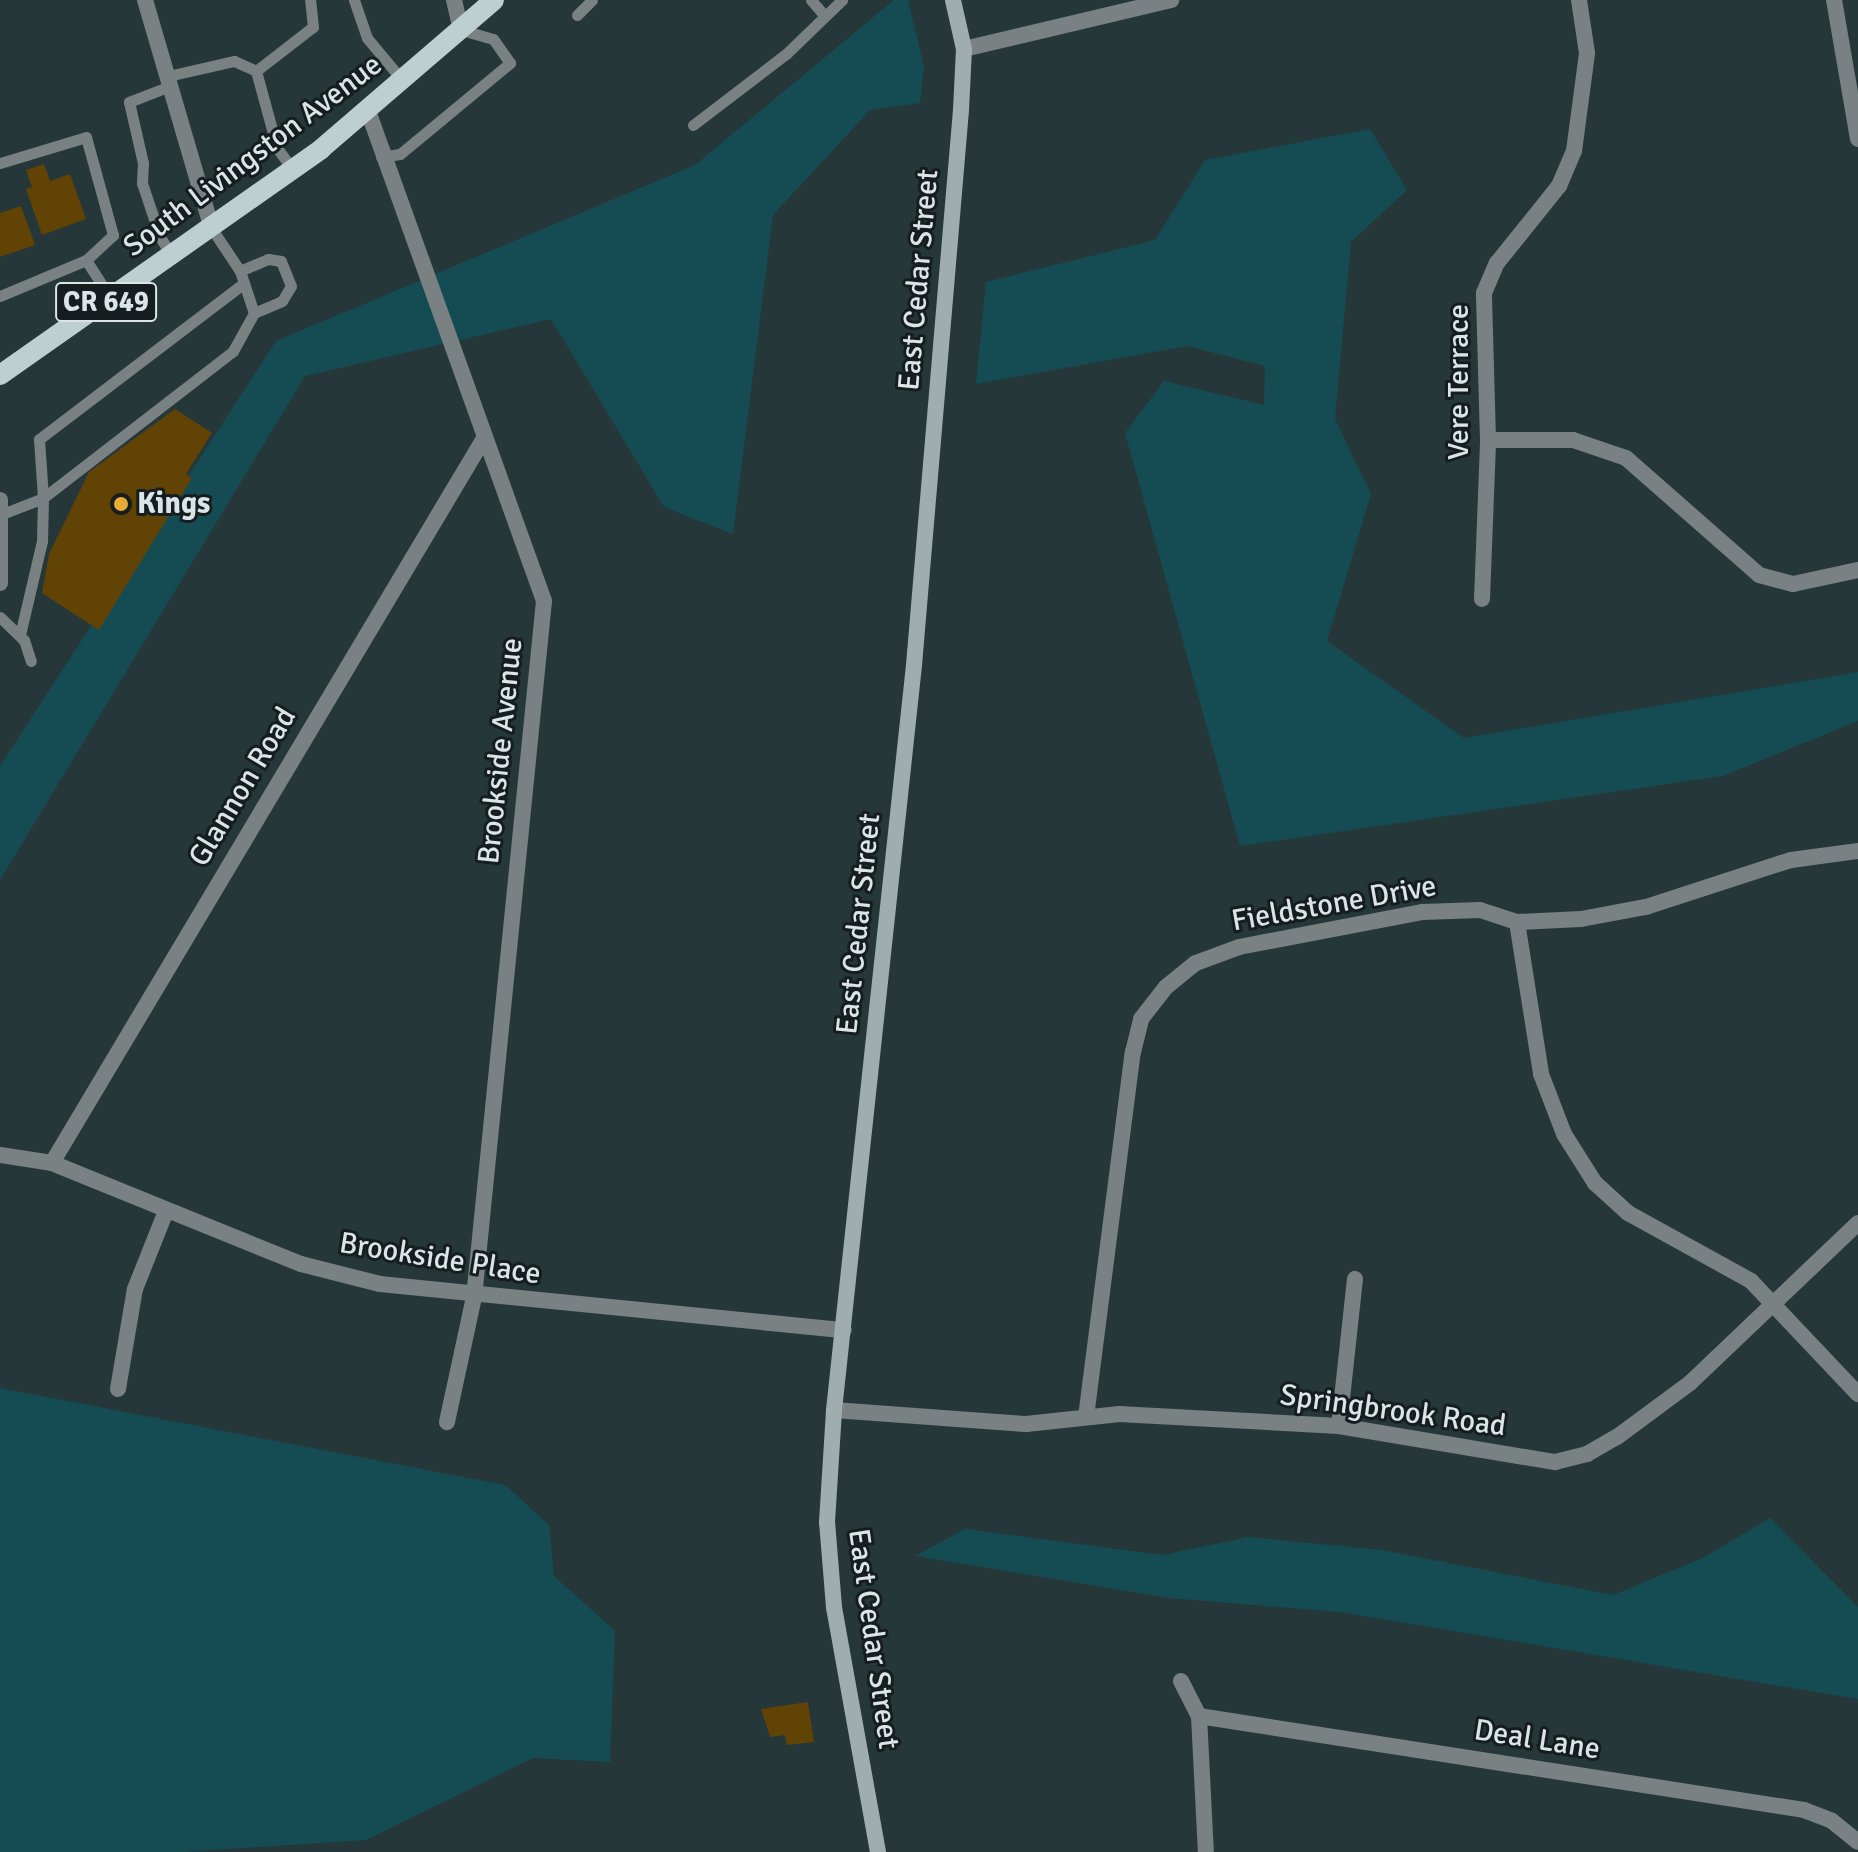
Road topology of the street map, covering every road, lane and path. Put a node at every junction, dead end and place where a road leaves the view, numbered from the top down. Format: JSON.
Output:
{"nodes":[{"id":1,"x":145,"y":0,"type":"edge"},
{"id":2,"x":310,"y":0,"type":"edge"},
{"id":3,"x":354,"y":0,"type":"edge"},
{"id":4,"x":454,"y":0,"type":"edge"},
{"id":5,"x":494,"y":0,"type":"edge"},
{"id":6,"x":592,"y":0,"type":"edge"},
{"id":7,"x":811,"y":0,"type":"edge"},
{"id":8,"x":842,"y":0,"type":"edge"},
{"id":9,"x":953,"y":0,"type":"edge"},
{"id":10,"x":1171,"y":0,"type":"edge"},
{"id":11,"x":1579,"y":0,"type":"edge"},
{"id":12,"x":1834,"y":0,"type":"edge"},
{"id":13,"x":823,"y":14,"type":"junction"},
{"id":14,"x":577,"y":15,"type":"dead end"},
{"id":15,"x":461,"y":30,"type":"junction"},
{"id":16,"x":964,"y":49,"type":"junction"},
{"id":17,"x":256,"y":71,"type":"junction"},
{"id":18,"x":169,"y":81,"type":"junction"},
{"id":19,"x":403,"y":81,"type":"junction"},
{"id":20,"x":368,"y":111,"type":"junction"},
{"id":21,"x":693,"y":125,"type":"dead end"},
{"id":22,"x":1857,"y":128,"type":"edge"},
{"id":23,"x":381,"y":157,"type":"junction"},
{"id":24,"x":0,"y":163,"type":"edge"},
{"id":25,"x":293,"y":170,"type":"junction"},
{"id":26,"x":212,"y":229,"type":"junction"},
{"id":27,"x":172,"y":256,"type":"junction"},
{"id":28,"x":86,"y":260,"type":"junction"},
{"id":29,"x":242,"y":277,"type":"junction"},
{"id":30,"x":0,"y":296,"type":"edge"},
{"id":31,"x":111,"y":299,"type":"junction"},
{"id":32,"x":254,"y":313,"type":"junction"},
{"id":33,"x":0,"y":375,"type":"edge"},
{"id":34,"x":483,"y":440,"type":"junction"},
{"id":35,"x":1488,"y":440,"type":"junction"},
{"id":36,"x":43,"y":498,"type":"junction"},
{"id":37,"x":1,"y":507,"type":"edge"},
{"id":38,"x":1858,"y":570,"type":"edge"},
{"id":39,"x":0,"y":583,"type":"edge"},
{"id":40,"x":1482,"y":599,"type":"dead end"},
{"id":41,"x":0,"y":617,"type":"edge"},
{"id":42,"x":20,"y":635,"type":"junction"},
{"id":43,"x":31,"y":661,"type":"dead end"},
{"id":44,"x":1858,"y":851,"type":"edge"},
{"id":45,"x":1517,"y":922,"type":"junction"},
{"id":46,"x":0,"y":1155,"type":"edge"},
{"id":47,"x":52,"y":1163,"type":"junction"},
{"id":48,"x":166,"y":1211,"type":"junction"},
{"id":49,"x":1858,"y":1223,"type":"edge"},
{"id":50,"x":1355,"y":1279,"type":"dead end"},
{"id":51,"x":474,"y":1297,"type":"junction"},
{"id":52,"x":1773,"y":1303,"type":"junction"},
{"id":53,"x":844,"y":1330,"type":"junction"},
{"id":54,"x":118,"y":1389,"type":"dead end"},
{"id":55,"x":1858,"y":1394,"type":"edge"},
{"id":56,"x":834,"y":1410,"type":"junction"},
{"id":57,"x":1086,"y":1417,"type":"junction"},
{"id":58,"x":447,"y":1422,"type":"dead end"},
{"id":59,"x":1339,"y":1426,"type":"junction"},
{"id":60,"x":1181,"y":1681,"type":"dead end"},
{"id":61,"x":1199,"y":1716,"type":"junction"},
{"id":62,"x":1858,"y":1842,"type":"edge"},
{"id":63,"x":878,"y":1852,"type":"edge"},
{"id":64,"x":1206,"y":1852,"type":"edge"}],
"edges":[{"from":1,"to":18,"type":"street"},
{"from":2,"to":17,"type":"lane"},
{"from":3,"to":19,"type":"lane"},
{"from":4,"to":15,"type":"street"},
{"from":5,"to":15,"type":"main road","name":"South Livingston Avenue","number":"CR 649"},
{"from":6,"to":14,"type":"lane"},
{"from":7,"to":13,"type":"lane"},
{"from":8,"to":13,"type":"lane"},
{"from":9,"to":16,"type":"street","name":"East Cedar Street"},
{"from":10,"to":16,"type":"street"},
{"from":11,"to":35,"type":"street","name":"Vere Terrace"},
{"from":12,"to":22,"type":"street"},
{"from":13,"to":21,"type":"lane"},
{"from":15,"to":19,"type":"main road","name":"South Livingston Avenue","number":"CR 649"},
{"from":15,"to":23,"type":"lane"},
{"from":16,"to":53,"type":"street","name":"East Cedar Street"},
{"from":17,"to":18,"type":"lane"},
{"from":17,"to":25,"type":"lane"},
{"from":18,"to":26,"type":"street"},
{"from":18,"to":27,"type":"lane"},
{"from":19,"to":20,"type":"main road","name":"South Livingston Avenue","number":"CR 649"},
{"from":20,"to":23,"type":"street","name":"Brookside Avenue"},
{"from":20,"to":25,"type":"main road","name":"South Livingston Avenue","number":"CR 649"},
{"from":23,"to":34,"type":"street","name":"Brookside Avenue"},
{"from":24,"to":28,"type":"lane"},
{"from":25,"to":26,"type":"main road","name":"South Livingston Avenue","number":"CR 649"},
{"from":26,"to":27,"type":"main road","name":"South Livingston Avenue","number":"CR 649"},
{"from":26,"to":29,"type":"lane"},
{"from":27,"to":31,"type":"main road","name":"South Livingston Avenue","number":"CR 649"},
{"from":28,"to":30,"type":"lane"},
{"from":28,"to":31,"type":"lane"},
{"from":29,"to":32,"type":"lane"},
{"from":29,"to":32,"type":"lane"},
{"from":29,"to":36,"type":"lane"},
{"from":31,"to":33,"type":"main road","name":"South Livingston Avenue","number":"CR 649"},
{"from":32,"to":36,"type":"lane"},
{"from":34,"to":47,"type":"street","name":"Glannon Road"},
{"from":34,"to":51,"type":"street","name":"Brookside Avenue"},
{"from":35,"to":38,"type":"street"},
{"from":35,"to":40,"type":"street","name":"Vere Terrace"},
{"from":36,"to":37,"type":"lane"},
{"from":36,"to":42,"type":"lane"},
{"from":37,"to":39,"type":"street"},
{"from":41,"to":42,"type":"lane"},
{"from":42,"to":43,"type":"lane"},
{"from":44,"to":45,"type":"street","name":"Fieldstone Drive"},
{"from":45,"to":52,"type":"street"},
{"from":45,"to":57,"type":"street","name":"Fieldstone Drive"},
{"from":46,"to":47,"type":"street","name":"Brookside Place"},
{"from":47,"to":48,"type":"street","name":"Brookside Place"},
{"from":48,"to":51,"type":"street","name":"Brookside Place"},
{"from":48,"to":54,"type":"street"},
{"from":49,"to":52,"type":"street","name":"Springbrook Road"},
{"from":50,"to":59,"type":"street"},
{"from":51,"to":53,"type":"street","name":"Brookside Place"},
{"from":51,"to":58,"type":"street","name":"Brookside Avenue"},
{"from":52,"to":55,"type":"street"},
{"from":52,"to":59,"type":"street","name":"Springbrook Road"},
{"from":53,"to":56,"type":"street","name":"East Cedar Street"},
{"from":56,"to":57,"type":"street","name":"Springbrook Road"},
{"from":56,"to":63,"type":"street","name":"East Cedar Street"},
{"from":57,"to":59,"type":"street","name":"Springbrook Road"},
{"from":60,"to":61,"type":"street"},
{"from":61,"to":62,"type":"street","name":"Deal Lane"},
{"from":61,"to":64,"type":"street"}]}
